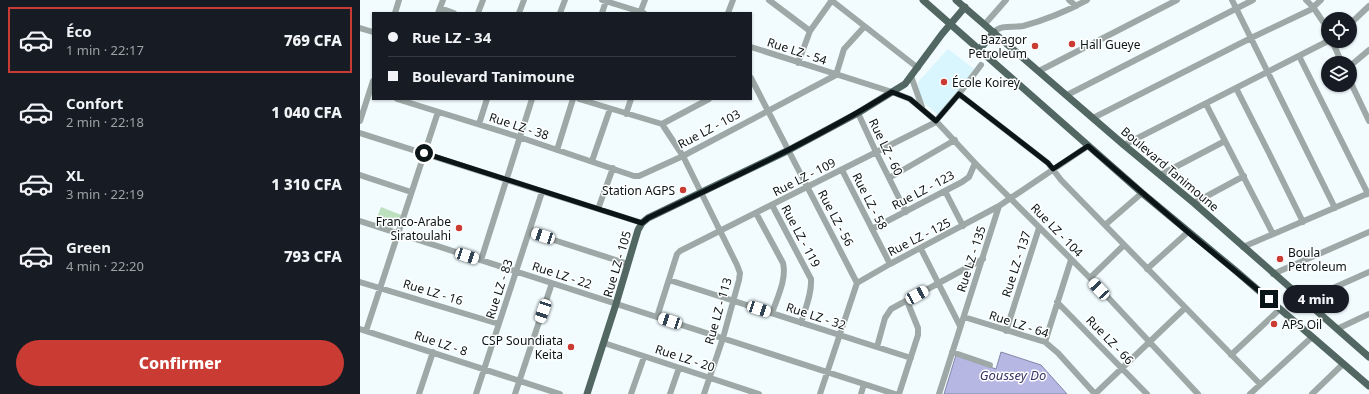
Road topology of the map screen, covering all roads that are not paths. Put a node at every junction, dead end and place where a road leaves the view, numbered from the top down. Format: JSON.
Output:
{"nodes":[{"id":1,"x":400,"y":0,"type":"edge"},
{"id":2,"x":443,"y":0,"type":"edge"},
{"id":3,"x":483,"y":0,"type":"edge"},
{"id":4,"x":524,"y":0,"type":"edge"},
{"id":5,"x":565,"y":0,"type":"edge"},
{"id":6,"x":645,"y":0,"type":"edge"},
{"id":7,"x":734,"y":0,"type":"edge"},
{"id":8,"x":769,"y":0,"type":"edge"},
{"id":9,"x":831,"y":0,"type":"edge"},
{"id":10,"x":923,"y":0,"type":"edge"},
{"id":11,"x":956,"y":0,"type":"edge"},
{"id":12,"x":1006,"y":0,"type":"edge"},
{"id":13,"x":1070,"y":0,"type":"edge"},
{"id":14,"x":1087,"y":0,"type":"edge"},
{"id":15,"x":1177,"y":0,"type":"edge"},
{"id":16,"x":1232,"y":0,"type":"edge"},
{"id":17,"x":1253,"y":0,"type":"edge"},
{"id":18,"x":1306,"y":0,"type":"edge"},
{"id":19,"x":1321,"y":0,"type":"edge"},
{"id":20,"x":604,"y":1,"type":"edge"},
{"id":21,"x":1076,"y":6,"type":"junction"},
{"id":22,"x":1369,"y":6,"type":"edge"},
{"id":23,"x":965,"y":7,"type":"junction"},
{"id":24,"x":1313,"y":7,"type":"junction"},
{"id":25,"x":1236,"y":8,"type":"junction"},
{"id":26,"x":439,"y":11,"type":"edge"},
{"id":27,"x":395,"y":12,"type":"edge"},
{"id":28,"x":478,"y":12,"type":"edge"},
{"id":29,"x":519,"y":12,"type":"edge"},
{"id":30,"x":560,"y":12,"type":"edge"},
{"id":31,"x":602,"y":12,"type":"edge"},
{"id":32,"x":639,"y":12,"type":"edge"},
{"id":33,"x":642,"y":12,"type":"edge"},
{"id":34,"x":728,"y":12,"type":"edge"},
{"id":35,"x":1357,"y":17,"type":"edge"},
{"id":36,"x":1321,"y":19,"type":"edge"},
{"id":37,"x":951,"y":24,"type":"junction"},
{"id":38,"x":985,"y":24,"type":"junction"},
{"id":39,"x":864,"y":27,"type":"junction"},
{"id":40,"x":360,"y":28,"type":"edge"},
{"id":41,"x":810,"y":31,"type":"junction"},
{"id":42,"x":372,"y":32,"type":"edge"},
{"id":43,"x":994,"y":32,"type":"junction"},
{"id":44,"x":1250,"y":38,"type":"junction"},
{"id":45,"x":1321,"y":44,"type":"edge"},
{"id":46,"x":752,"y":47,"type":"edge"},
{"id":47,"x":980,"y":49,"type":"junction"},
{"id":48,"x":1369,"y":50,"type":"edge"},
{"id":49,"x":1300,"y":56,"type":"junction"},
{"id":50,"x":1357,"y":60,"type":"edge"},
{"id":51,"x":798,"y":63,"type":"junction"},
{"id":52,"x":981,"y":65,"type":"dead end"},
{"id":53,"x":918,"y":68,"type":"junction"},
{"id":54,"x":1039,"y":71,"type":"junction"},
{"id":55,"x":1267,"y":72,"type":"junction"},
{"id":56,"x":836,"y":75,"type":"junction"},
{"id":57,"x":911,"y":76,"type":"junction"},
{"id":58,"x":752,"y":80,"type":"edge"},
{"id":59,"x":1236,"y":88,"type":"junction"},
{"id":60,"x":371,"y":91,"type":"edge"},
{"id":61,"x":892,"y":92,"type":"junction"},
{"id":62,"x":1355,"y":92,"type":"edge"},
{"id":63,"x":959,"y":94,"type":"junction"},
{"id":64,"x":1067,"y":95,"type":"junction"},
{"id":65,"x":487,"y":100,"type":"edge"},
{"id":66,"x":532,"y":100,"type":"edge"},
{"id":67,"x":573,"y":100,"type":"edge"},
{"id":68,"x":582,"y":100,"type":"edge"},
{"id":69,"x":631,"y":100,"type":"edge"},
{"id":70,"x":707,"y":100,"type":"edge"},
{"id":71,"x":409,"y":101,"type":"edge"},
{"id":72,"x":1206,"y":104,"type":"junction"},
{"id":73,"x":610,"y":109,"type":"junction"},
{"id":74,"x":922,"y":109,"type":"junction"},
{"id":75,"x":768,"y":110,"type":"junction"},
{"id":76,"x":438,"y":112,"type":"junction"},
{"id":77,"x":858,"y":113,"type":"junction"},
{"id":78,"x":626,"y":114,"type":"junction"},
{"id":79,"x":1094,"y":118,"type":"junction"},
{"id":80,"x":360,"y":121,"type":"edge"},
{"id":81,"x":936,"y":121,"type":"junction"},
{"id":82,"x":1369,"y":122,"type":"edge"},
{"id":83,"x":479,"y":124,"type":"junction"},
{"id":84,"x":662,"y":124,"type":"junction"},
{"id":85,"x":360,"y":133,"type":"edge"},
{"id":86,"x":519,"y":137,"type":"junction"},
{"id":87,"x":954,"y":140,"type":"junction"},
{"id":88,"x":1224,"y":140,"type":"junction"},
{"id":89,"x":1124,"y":145,"type":"junction"},
{"id":90,"x":1088,"y":146,"type":"junction"},
{"id":91,"x":557,"y":150,"type":"junction"},
{"id":92,"x":789,"y":150,"type":"junction"},
{"id":93,"x":876,"y":152,"type":"junction"},
{"id":94,"x":424,"y":153,"type":"junction"},
{"id":95,"x":682,"y":156,"type":"junction"},
{"id":96,"x":592,"y":161,"type":"junction"},
{"id":97,"x":975,"y":163,"type":"junction"},
{"id":98,"x":613,"y":168,"type":"junction"},
{"id":99,"x":1053,"y":169,"type":"junction"},
{"id":100,"x":842,"y":170,"type":"junction"},
{"id":101,"x":360,"y":175,"type":"edge"},
{"id":102,"x":1160,"y":175,"type":"junction"},
{"id":103,"x":634,"y":176,"type":"joint"},
{"id":104,"x":1244,"y":176,"type":"junction"},
{"id":105,"x":889,"y":178,"type":"junction"},
{"id":106,"x":506,"y":180,"type":"junction"},
{"id":107,"x":807,"y":187,"type":"junction"},
{"id":108,"x":945,"y":191,"type":"junction"},
{"id":109,"x":412,"y":192,"type":"junction"},
{"id":110,"x":542,"y":192,"type":"junction"},
{"id":111,"x":1142,"y":192,"type":"junction"},
{"id":112,"x":702,"y":193,"type":"junction"},
{"id":113,"x":1368,"y":194,"type":"edge"},
{"id":114,"x":1011,"y":198,"type":"junction"},
{"id":115,"x":1194,"y":204,"type":"junction"},
{"id":116,"x":772,"y":205,"type":"junction"},
{"id":117,"x":999,"y":206,"type":"junction"},
{"id":118,"x":1335,"y":208,"type":"junction"},
{"id":119,"x":598,"y":209,"type":"junction"},
{"id":120,"x":906,"y":212,"type":"junction"},
{"id":121,"x":756,"y":213,"type":"junction"},
{"id":122,"x":360,"y":221,"type":"edge"},
{"id":123,"x":1303,"y":222,"type":"junction"},
{"id":124,"x":642,"y":223,"type":"junction"},
{"id":125,"x":1105,"y":225,"type":"junction"},
{"id":126,"x":963,"y":226,"type":"junction"},
{"id":127,"x":1039,"y":228,"type":"junction"},
{"id":128,"x":872,"y":229,"type":"junction"},
{"id":129,"x":720,"y":230,"type":"junction"},
{"id":130,"x":529,"y":232,"type":"junction"},
{"id":131,"x":1188,"y":232,"type":"junction"},
{"id":132,"x":1369,"y":232,"type":"edge"},
{"id":133,"x":398,"y":233,"type":"junction"},
{"id":134,"x":1273,"y":234,"type":"junction"},
{"id":135,"x":1124,"y":245,"type":"junction"},
{"id":136,"x":1243,"y":247,"type":"junction"},
{"id":137,"x":920,"y":248,"type":"junction"},
{"id":138,"x":983,"y":259,"type":"junction"},
{"id":139,"x":481,"y":260,"type":"junction"},
{"id":140,"x":1071,"y":260,"type":"junction"},
{"id":141,"x":628,"y":264,"type":"junction"},
{"id":142,"x":890,"y":264,"type":"junction"},
{"id":143,"x":1147,"y":269,"type":"junction"},
{"id":144,"x":516,"y":272,"type":"junction"},
{"id":145,"x":1369,"y":272,"type":"edge"},
{"id":146,"x":1273,"y":274,"type":"junction"},
{"id":147,"x":1090,"y":278,"type":"junction"},
{"id":148,"x":669,"y":280,"type":"junction"},
{"id":149,"x":360,"y":282,"type":"edge"},
{"id":150,"x":857,"y":283,"type":"junction"},
{"id":151,"x":938,"y":283,"type":"junction"},
{"id":152,"x":552,"y":284,"type":"junction"},
{"id":153,"x":380,"y":288,"type":"junction"},
{"id":154,"x":907,"y":300,"type":"junction"},
{"id":155,"x":734,"y":301,"type":"junction"},
{"id":156,"x":1304,"y":301,"type":"junction"},
{"id":157,"x":1057,"y":302,"type":"junction"},
{"id":158,"x":616,"y":304,"type":"junction"},
{"id":159,"x":1185,"y":308,"type":"junction"},
{"id":160,"x":1280,"y":309,"type":"junction"},
{"id":161,"x":952,"y":310,"type":"junction"},
{"id":162,"x":772,"y":313,"type":"junction"},
{"id":163,"x":1369,"y":314,"type":"edge"},
{"id":164,"x":965,"y":315,"type":"junction"},
{"id":165,"x":657,"y":317,"type":"junction"},
{"id":166,"x":801,"y":323,"type":"junction"},
{"id":167,"x":499,"y":324,"type":"junction"},
{"id":168,"x":960,"y":326,"type":"junction"},
{"id":169,"x":1337,"y":329,"type":"junction"},
{"id":170,"x":363,"y":330,"type":"edge"},
{"id":171,"x":1006,"y":330,"type":"junction"},
{"id":172,"x":839,"y":335,"type":"junction"},
{"id":173,"x":1312,"y":337,"type":"junction"},
{"id":174,"x":723,"y":338,"type":"junction"},
{"id":175,"x":1045,"y":342,"type":"junction"},
{"id":176,"x":1149,"y":342,"type":"junction"},
{"id":177,"x":604,"y":343,"type":"junction"},
{"id":178,"x":877,"y":347,"type":"junction"},
{"id":179,"x":433,"y":352,"type":"junction"},
{"id":180,"x":952,"y":352,"type":"junction"},
{"id":181,"x":1231,"y":355,"type":"junction"},
{"id":182,"x":644,"y":357,"type":"junction"},
{"id":183,"x":1369,"y":357,"type":"edge"},
{"id":184,"x":911,"y":358,"type":"junction"},
{"id":185,"x":1343,"y":364,"type":"junction"},
{"id":186,"x":990,"y":365,"type":"dead end"},
{"id":187,"x":679,"y":368,"type":"junction"},
{"id":188,"x":1122,"y":368,"type":"junction"},
{"id":189,"x":484,"y":369,"type":"junction"},
{"id":190,"x":827,"y":372,"type":"junction"},
{"id":191,"x":710,"y":378,"type":"junction"},
{"id":192,"x":519,"y":380,"type":"junction"},
{"id":193,"x":864,"y":384,"type":"junction"},
{"id":194,"x":1260,"y":384,"type":"junction"},
{"id":195,"x":1369,"y":386,"type":"edge"},
{"id":196,"x":746,"y":392,"type":"edge"},
{"id":197,"x":419,"y":394,"type":"edge"},
{"id":198,"x":476,"y":394,"type":"edge"},
{"id":199,"x":515,"y":394,"type":"edge"},
{"id":200,"x":557,"y":394,"type":"edge"},
{"id":201,"x":587,"y":394,"type":"edge"},
{"id":202,"x":631,"y":394,"type":"edge"},
{"id":203,"x":670,"y":394,"type":"edge"},
{"id":204,"x":704,"y":394,"type":"edge"},
{"id":205,"x":759,"y":394,"type":"edge"},
{"id":206,"x":820,"y":394,"type":"edge"},
{"id":207,"x":861,"y":394,"type":"edge"},
{"id":208,"x":895,"y":394,"type":"edge"},
{"id":209,"x":899,"y":394,"type":"edge"},
{"id":210,"x":939,"y":394,"type":"edge"},
{"id":211,"x":1095,"y":394,"type":"edge"},
{"id":212,"x":1147,"y":394,"type":"edge"},
{"id":213,"x":1198,"y":394,"type":"edge"},
{"id":214,"x":1250,"y":394,"type":"edge"},
{"id":215,"x":1312,"y":394,"type":"edge"}],
"edges":[{"from":1,"to":27,"type":"street"},
{"from":2,"to":26,"type":"street"},
{"from":3,"to":28,"type":"street"},
{"from":4,"to":29,"type":"street"},
{"from":5,"to":30,"type":"street"},
{"from":6,"to":33,"type":"street"},
{"from":7,"to":34,"type":"street"},
{"from":8,"to":41,"type":"street"},
{"from":9,"to":39,"type":"street"},
{"from":9,"to":41,"type":"street"},
{"from":10,"to":37,"type":"main road"},
{"from":11,"to":23,"type":"main road","name":"Boulevard Tanimoune"},
{"from":12,"to":38,"type":"street"},
{"from":13,"to":21,"type":"street"},
{"from":14,"to":21,"type":"street"},
{"from":15,"to":54,"type":"street"},
{"from":16,"to":25,"type":"street"},
{"from":17,"to":25,"type":"street"},
{"from":18,"to":24,"type":"street"},
{"from":19,"to":24,"type":"street"},
{"from":20,"to":31,"type":"street"},
{"from":20,"to":32,"type":"street"},
{"from":21,"to":43,"type":"street"},
{"from":22,"to":35,"type":"street"},
{"from":23,"to":37,"type":"main road","name":"Rue LZ - 105"},
{"from":23,"to":38,"type":"main road","name":"Boulevard Tanimoune"},
{"from":24,"to":36,"type":"street"},
{"from":24,"to":44,"type":"street"},
{"from":25,"to":44,"type":"street"},
{"from":25,"to":64,"type":"street"},
{"from":37,"to":47,"type":"main road"},
{"from":37,"to":53,"type":"main road","name":"Rue LZ - 105"},
{"from":38,"to":43,"type":"main road","name":"Boulevard Tanimoune"},
{"from":39,"to":53,"type":"street"},
{"from":39,"to":56,"type":"street"},
{"from":40,"to":42,"type":"street"},
{"from":41,"to":51,"type":"street"},
{"from":43,"to":47,"type":"main road"},
{"from":43,"to":54,"type":"main road","name":"Boulevard Tanimoune"},
{"from":44,"to":55,"type":"street"},
{"from":44,"to":79,"type":"street"},
{"from":45,"to":49,"type":"street"},
{"from":46,"to":51,"type":"street","name":"Rue LZ - 54"},
{"from":47,"to":90,"type":"main road"},
{"from":48,"to":50,"type":"street"},
{"from":49,"to":55,"type":"street"},
{"from":49,"to":113,"type":"street"},
{"from":51,"to":56,"type":"street","name":"Rue LZ - 54"},
{"from":52,"to":63,"type":"street","name":"Rue LZ - 109"},
{"from":53,"to":57,"type":"main road","name":"Rue LZ - 105"},
{"from":54,"to":64,"type":"main road","name":"Boulevard Tanimoune"},
{"from":55,"to":59,"type":"street"},
{"from":55,"to":118,"type":"street"},
{"from":56,"to":61,"type":"street","name":"Rue LZ - 54"},
{"from":56,"to":75,"type":"street","name":"Rue LZ - 103"},
{"from":57,"to":61,"type":"main road","name":"Rue LZ - 105"},
{"from":57,"to":74,"type":"street"},
{"from":58,"to":75,"type":"street","name":"Rue LZ - 56"},
{"from":59,"to":72,"type":"street"},
{"from":59,"to":123,"type":"street"},
{"from":60,"to":80,"type":"street"},
{"from":61,"to":74,"type":"street","name":"Rue LZ - 104"},
{"from":61,"to":77,"type":"main road","name":"Rue LZ - 105"},
{"from":62,"to":82,"type":"street"},
{"from":63,"to":81,"type":"street","name":"Rue LZ - 109"},
{"from":63,"to":99,"type":"street"},
{"from":64,"to":79,"type":"main road","name":"Boulevard Tanimoune"},
{"from":65,"to":83,"type":"street"},
{"from":66,"to":86,"type":"street"},
{"from":67,"to":91,"type":"street"},
{"from":68,"to":73,"type":"street"},
{"from":69,"to":78,"type":"street"},
{"from":70,"to":84,"type":"street"},
{"from":71,"to":76,"type":"street","name":"Rue LZ - 38"},
{"from":72,"to":88,"type":"street"},
{"from":72,"to":89,"type":"street"},
{"from":73,"to":78,"type":"street"},
{"from":73,"to":96,"type":"street"},
{"from":74,"to":81,"type":"street","name":"Rue LZ - 104"},
{"from":75,"to":92,"type":"street","name":"Rue LZ - 56"},
{"from":75,"to":95,"type":"street","name":"Rue LZ - 103"},
{"from":76,"to":83,"type":"street","name":"Rue LZ - 38"},
{"from":76,"to":94,"type":"street"},
{"from":77,"to":92,"type":"main road","name":"Rue LZ - 105"},
{"from":77,"to":93,"type":"street","name":"Rue LZ - 60"},
{"from":78,"to":84,"type":"street"},
{"from":79,"to":89,"type":"main road","name":"Boulevard Tanimoune"},
{"from":81,"to":87,"type":"street","name":"Rue LZ - 104"},
{"from":81,"to":93,"type":"street","name":"Rue LZ - 109"},
{"from":83,"to":86,"type":"street","name":"Rue LZ - 38"},
{"from":84,"to":95,"type":"street","name":"Rue LZ - 113"},
{"from":85,"to":94,"type":"street"},
{"from":86,"to":91,"type":"street","name":"Rue LZ - 38"},
{"from":86,"to":106,"type":"street"},
{"from":87,"to":97,"type":"street","name":"Rue LZ - 104"},
{"from":87,"to":105,"type":"street"},
{"from":88,"to":102,"type":"street"},
{"from":88,"to":104,"type":"street"},
{"from":89,"to":102,"type":"main road","name":"Boulevard Tanimoune"},
{"from":90,"to":99,"type":"street","name":"Rue LZ - 125"},
{"from":90,"to":111,"type":"main road"},
{"from":91,"to":96,"type":"street","name":"Rue LZ - 38"},
{"from":92,"to":107,"type":"street","name":"Rue LZ - 56"},
{"from":92,"to":112,"type":"main road","name":"Rue LZ - 105"},
{"from":93,"to":100,"type":"street","name":"Rue LZ - 109"},
{"from":93,"to":105,"type":"street","name":"Rue LZ - 60"},
{"from":94,"to":106,"type":"street"},
{"from":94,"to":109,"type":"street"},
{"from":95,"to":103,"type":"street","name":"Rue LZ - 103"},
{"from":95,"to":112,"type":"street","name":"Rue LZ - 113"},
{"from":96,"to":98,"type":"street","name":"Rue LZ - 38"},
{"from":97,"to":108,"type":"street","name":"Rue LZ - 123"},
{"from":97,"to":114,"type":"street","name":"Rue LZ - 104"},
{"from":98,"to":103,"type":"street","name":"Rue LZ - 38"},
{"from":98,"to":119,"type":"street"},
{"from":99,"to":114,"type":"street","name":"Rue LZ - 125"},
{"from":99,"to":125,"type":"street"},
{"from":100,"to":107,"type":"street","name":"Rue LZ - 109"},
{"from":100,"to":128,"type":"street","name":"Rue LZ - 58"},
{"from":101,"to":109,"type":"street"},
{"from":102,"to":115,"type":"main road","name":"Boulevard Tanimoune"},
{"from":104,"to":115,"type":"street"},
{"from":104,"to":134,"type":"street"},
{"from":105,"to":120,"type":"street","name":"Rue LZ - 60"},
{"from":106,"to":110,"type":"street"},
{"from":106,"to":139,"type":"street"},
{"from":107,"to":116,"type":"street","name":"Rue LZ - 109"},
{"from":107,"to":150,"type":"street","name":"Rue LZ - 56"},
{"from":108,"to":120,"type":"street","name":"Rue LZ - 123"},
{"from":108,"to":126,"type":"street"},
{"from":109,"to":133,"type":"street"},
{"from":110,"to":119,"type":"street"},
{"from":110,"to":130,"type":"street","name":"Rue LZ - 83"},
{"from":111,"to":125,"type":"street"},
{"from":111,"to":131,"type":"main road"},
{"from":112,"to":124,"type":"main road","name":"Rue LZ - 105"},
{"from":112,"to":129,"type":"street","name":"Rue LZ - 113"},
{"from":113,"to":118,"type":"street"},
{"from":114,"to":117,"type":"street","name":"Rue LZ - 125"},
{"from":114,"to":127,"type":"street","name":"Rue LZ - 104"},
{"from":115,"to":136,"type":"main road","name":"Boulevard Tanimoune"},
{"from":116,"to":121,"type":"street","name":"Rue LZ - 109"},
{"from":116,"to":166,"type":"street","name":"Rue LZ - 119"},
{"from":117,"to":126,"type":"street","name":"Rue LZ - 125"},
{"from":117,"to":138,"type":"street","name":"Rue LZ - 135"},
{"from":118,"to":123,"type":"street"},
{"from":119,"to":124,"type":"street"},
{"from":120,"to":128,"type":"street","name":"Rue LZ - 123"},
{"from":121,"to":129,"type":"street","name":"Rue LZ - 109"},
{"from":121,"to":162,"type":"street"},
{"from":122,"to":133,"type":"street","name":"Rue LZ - 22"},
{"from":123,"to":134,"type":"street"},
{"from":124,"to":141,"type":"main road","name":"Rue LZ - 105"},
{"from":125,"to":135,"type":"street"},
{"from":126,"to":137,"type":"street","name":"Rue LZ - 125"},
{"from":127,"to":140,"type":"street","name":"Rue LZ - 104"},
{"from":127,"to":171,"type":"street","name":"Rue LZ - 137"},
{"from":128,"to":142,"type":"street","name":"Rue LZ - 58"},
{"from":129,"to":148,"type":"street","name":"Rue LZ - 109"},
{"from":129,"to":155,"type":"street","name":"Rue LZ - 113"},
{"from":130,"to":141,"type":"street"},
{"from":130,"to":144,"type":"street","name":"Rue LZ - 83"},
{"from":131,"to":143,"type":"street"},
{"from":131,"to":160,"type":"main road"},
{"from":132,"to":146,"type":"street"},
{"from":133,"to":139,"type":"street","name":"Rue LZ - 22"},
{"from":133,"to":153,"type":"street"},
{"from":134,"to":136,"type":"street"},
{"from":135,"to":143,"type":"street"},
{"from":135,"to":147,"type":"street"},
{"from":136,"to":146,"type":"main road","name":"Boulevard Tanimoune"},
{"from":137,"to":142,"type":"street","name":"Rue LZ - 125"},
{"from":137,"to":151,"type":"street"},
{"from":138,"to":151,"type":"street"},
{"from":138,"to":164,"type":"street","name":"Rue LZ - 135"},
{"from":139,"to":144,"type":"street","name":"Rue LZ - 22"},
{"from":140,"to":147,"type":"street","name":"Rue LZ - 104"},
{"from":140,"to":157,"type":"street"},
{"from":141,"to":158,"type":"main road","name":"Rue LZ - 105"},
{"from":142,"to":150,"type":"street","name":"Rue LZ - 125"},
{"from":143,"to":159,"type":"street"},
{"from":144,"to":152,"type":"street","name":"Rue LZ - 22"},
{"from":144,"to":167,"type":"street","name":"Rue LZ - 83"},
{"from":145,"to":156,"type":"street"},
{"from":146,"to":156,"type":"main road","name":"Boulevard Tanimoune"},
{"from":147,"to":176,"type":"street","name":"Rue LZ - 104"},
{"from":148,"to":155,"type":"street","name":"Rue LZ - 32"},
{"from":148,"to":165,"type":"street","name":"Rue LZ - 109"},
{"from":149,"to":153,"type":"street","name":"Rue LZ - 16"},
{"from":150,"to":172,"type":"street"},
{"from":151,"to":154,"type":"street"},
{"from":151,"to":161,"type":"street"},
{"from":152,"to":158,"type":"street","name":"Rue LZ - 22"},
{"from":152,"to":192,"type":"street"},
{"from":153,"to":167,"type":"street","name":"Rue LZ - 16"},
{"from":153,"to":170,"type":"street"},
{"from":154,"to":178,"type":"street"},
{"from":154,"to":184,"type":"street"},
{"from":155,"to":162,"type":"street","name":"Rue LZ - 32"},
{"from":155,"to":174,"type":"street","name":"Rue LZ - 113"},
{"from":156,"to":169,"type":"main road","name":"Boulevard Tanimoune"},
{"from":157,"to":175,"type":"street"},
{"from":157,"to":188,"type":"street","name":"Rue LZ - 66"},
{"from":158,"to":165,"type":"street","name":"Rue LZ - 22"},
{"from":158,"to":177,"type":"main road","name":"Rue LZ - 105"},
{"from":159,"to":176,"type":"street"},
{"from":159,"to":181,"type":"street"},
{"from":160,"to":173,"type":"main road"},
{"from":160,"to":181,"type":"street"},
{"from":161,"to":164,"type":"street","name":"Rue LZ - 64"},
{"from":161,"to":168,"type":"street"},
{"from":162,"to":166,"type":"street","name":"Rue LZ - 32"},
{"from":163,"to":169,"type":"street"},
{"from":164,"to":168,"type":"street","name":"Rue LZ - 135"},
{"from":164,"to":171,"type":"street","name":"Rue LZ - 64"},
{"from":165,"to":174,"type":"street","name":"Rue LZ - 22"},
{"from":166,"to":172,"type":"street","name":"Rue LZ - 32"},
{"from":167,"to":189,"type":"street","name":"Rue LZ - 83"},
{"from":168,"to":180,"type":"street","name":"Rue LZ - 135"},
{"from":169,"to":183,"type":"main road","name":"Boulevard Tanimoune"},
{"from":170,"to":179,"type":"street","name":"Rue LZ - 8"},
{"from":171,"to":175,"type":"street","name":"Rue LZ - 64"},
{"from":172,"to":178,"type":"street","name":"Rue LZ - 32"},
{"from":172,"to":190,"type":"street"},
{"from":173,"to":185,"type":"main road"},
{"from":173,"to":194,"type":"street"},
{"from":174,"to":190,"type":"street","name":"Rue LZ - 22"},
{"from":174,"to":191,"type":"street","name":"Rue LZ - 113"},
{"from":175,"to":211,"type":"street","name":"Rue LZ - 64"},
{"from":176,"to":188,"type":"street"},
{"from":176,"to":213,"type":"street","name":"Rue LZ - 104"},
{"from":177,"to":182,"type":"street","name":"Rue LZ - 20"},
{"from":177,"to":201,"type":"main road","name":"Rue LZ - 105"},
{"from":178,"to":184,"type":"street","name":"Rue LZ - 32"},
{"from":179,"to":189,"type":"street","name":"Rue LZ - 8"},
{"from":179,"to":197,"type":"street"},
{"from":180,"to":186,"type":"street"},
{"from":180,"to":210,"type":"street","name":"Rue LZ - 135"},
{"from":181,"to":194,"type":"street"},
{"from":182,"to":187,"type":"street","name":"Rue LZ - 20"},
{"from":182,"to":202,"type":"street"},
{"from":184,"to":209,"type":"street"},
{"from":185,"to":195,"type":"main road"},
{"from":185,"to":215,"type":"street"},
{"from":187,"to":191,"type":"street","name":"Rue LZ - 20"},
{"from":187,"to":203,"type":"street"},
{"from":188,"to":211,"type":"street"},
{"from":188,"to":212,"type":"street","name":"Rue LZ - 66"},
{"from":189,"to":192,"type":"street","name":"Rue LZ - 8"},
{"from":189,"to":198,"type":"street","name":"Rue LZ - 83"},
{"from":190,"to":193,"type":"street","name":"Rue LZ - 22"},
{"from":190,"to":206,"type":"street"},
{"from":191,"to":196,"type":"street","name":"Rue LZ - 20"},
{"from":191,"to":204,"type":"street","name":"Rue LZ - 113"},
{"from":192,"to":199,"type":"street"},
{"from":192,"to":200,"type":"street","name":"Rue LZ - 8"},
{"from":193,"to":207,"type":"street"},
{"from":193,"to":208,"type":"street","name":"Rue LZ - 22"},
{"from":194,"to":214,"type":"street"},
{"from":196,"to":205,"type":"street","name":"Rue LZ - 20"}]}
